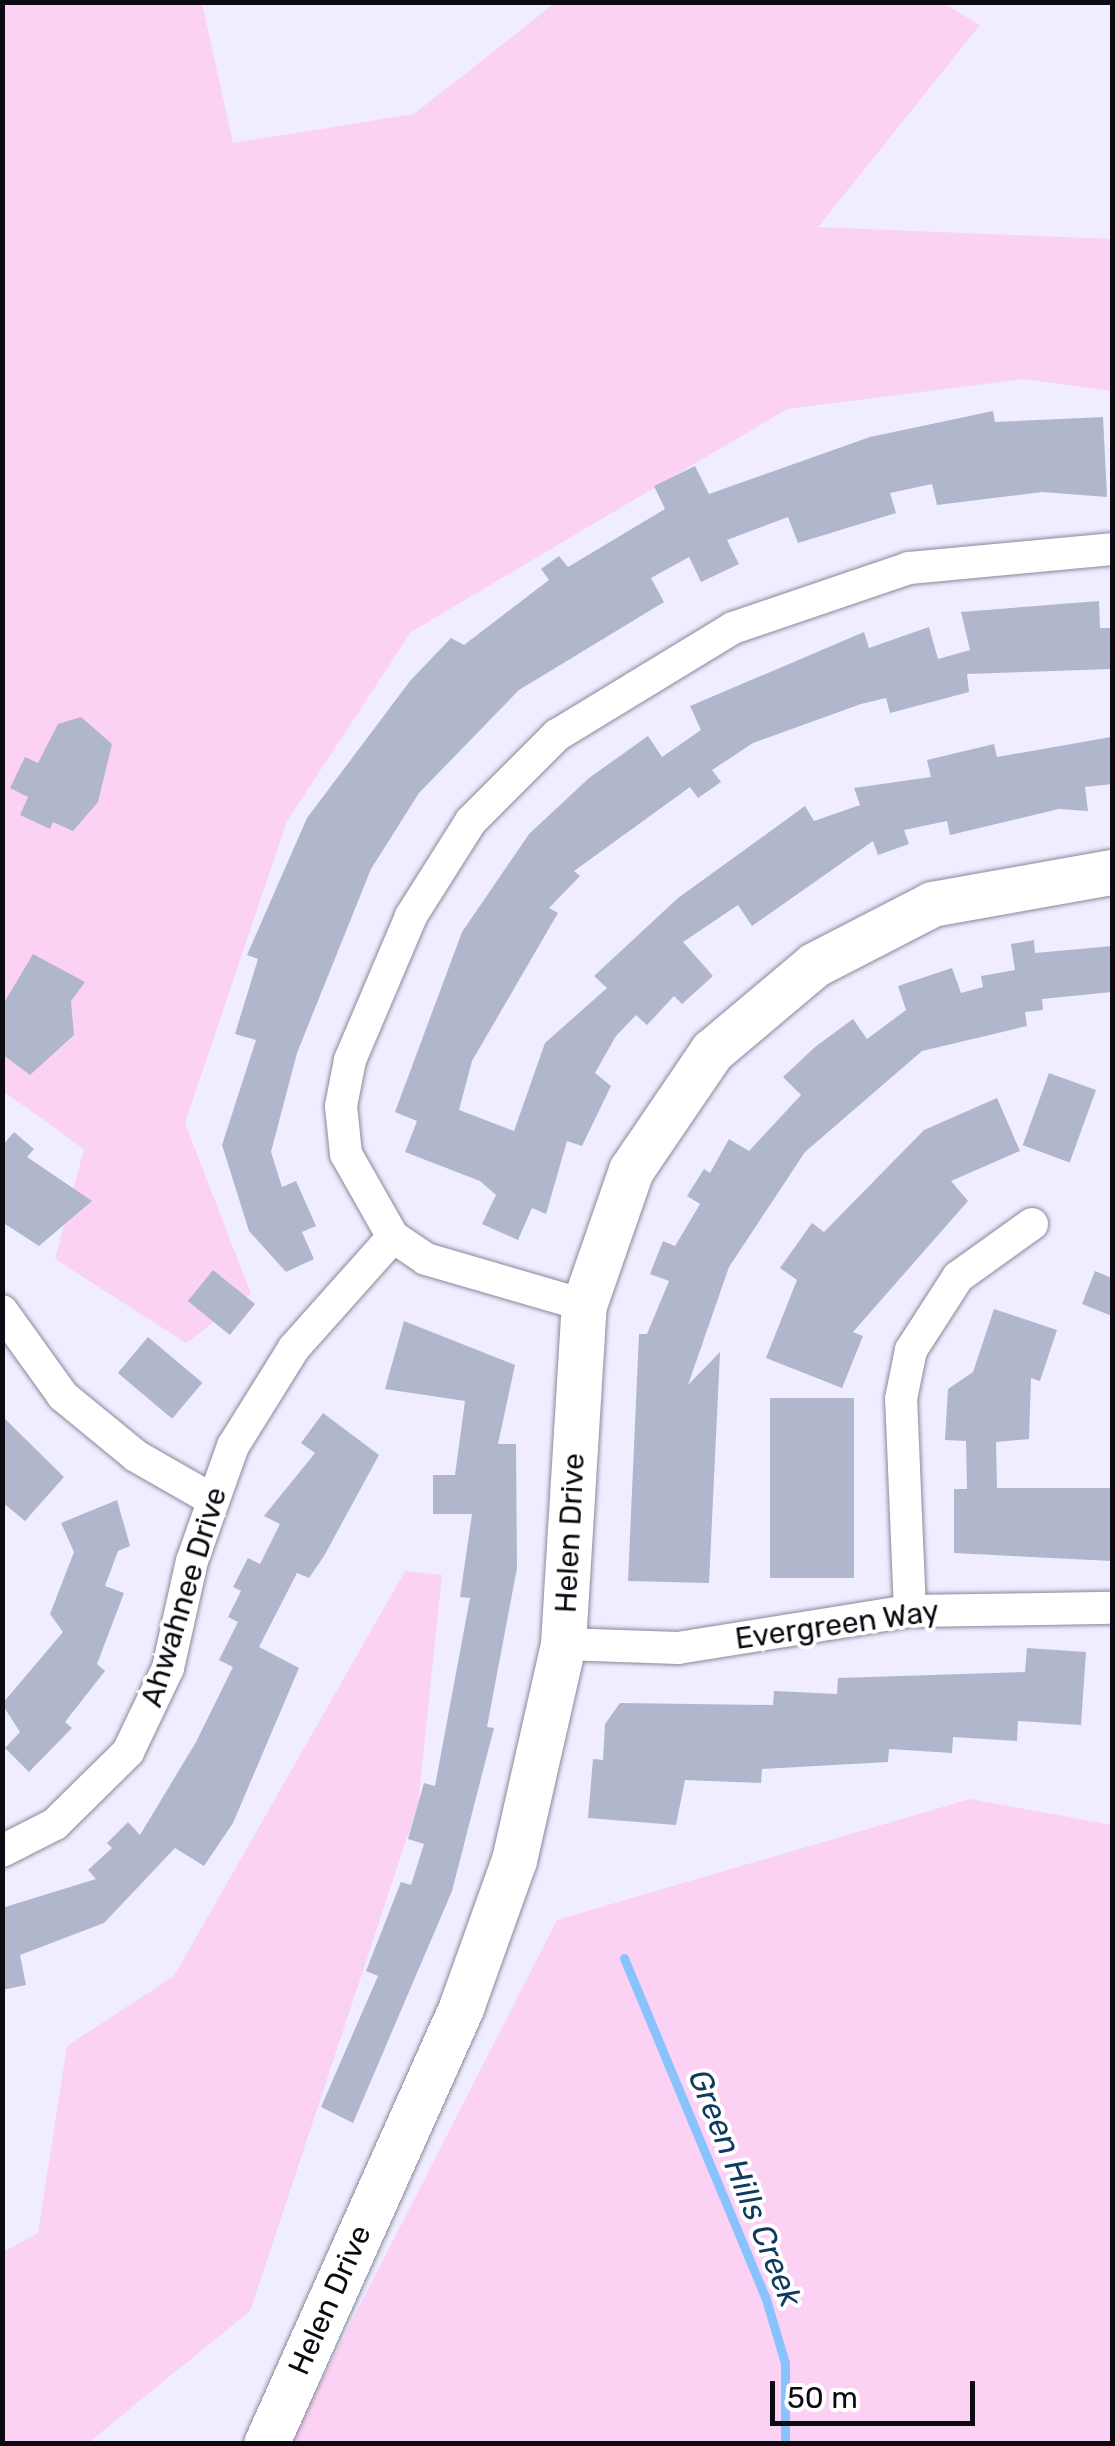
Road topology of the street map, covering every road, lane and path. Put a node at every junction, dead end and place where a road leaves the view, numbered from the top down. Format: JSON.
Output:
{"nodes":[{"id":1,"x":1112,"y":550,"type":"edge"},
{"id":2,"x":1112,"y":872,"type":"edge"},
{"id":3,"x":1032,"y":1224,"type":"dead end"},
{"id":4,"x":392,"y":1237,"type":"junction"},
{"id":5,"x":584,"y":1304,"type":"junction"},
{"id":6,"x":2,"y":1311,"type":"edge"},
{"id":7,"x":211,"y":1499,"type":"junction"},
{"id":8,"x":1112,"y":1608,"type":"edge"},
{"id":9,"x":910,"y":1612,"type":"junction"},
{"id":10,"x":562,"y":1644,"type":"junction"},
{"id":11,"x":2,"y":1851,"type":"edge"},
{"id":12,"x":266,"y":2444,"type":"edge"}],
"edges":[{"from":1,"to":4,"type":"street"},
{"from":2,"to":5,"type":"street","name":"Helen Drive"},
{"from":3,"to":9,"type":"street"},
{"from":4,"to":5,"type":"street"},
{"from":4,"to":7,"type":"street","name":"Ahwahnee Drive"},
{"from":5,"to":10,"type":"street","name":"Helen Drive"},
{"from":6,"to":7,"type":"street"},
{"from":7,"to":11,"type":"street","name":"Ahwahnee Drive"},
{"from":8,"to":9,"type":"street","name":"Evergreen Way"},
{"from":9,"to":10,"type":"street","name":"Evergreen Way"},
{"from":10,"to":12,"type":"street","name":"Helen Drive"}]}
